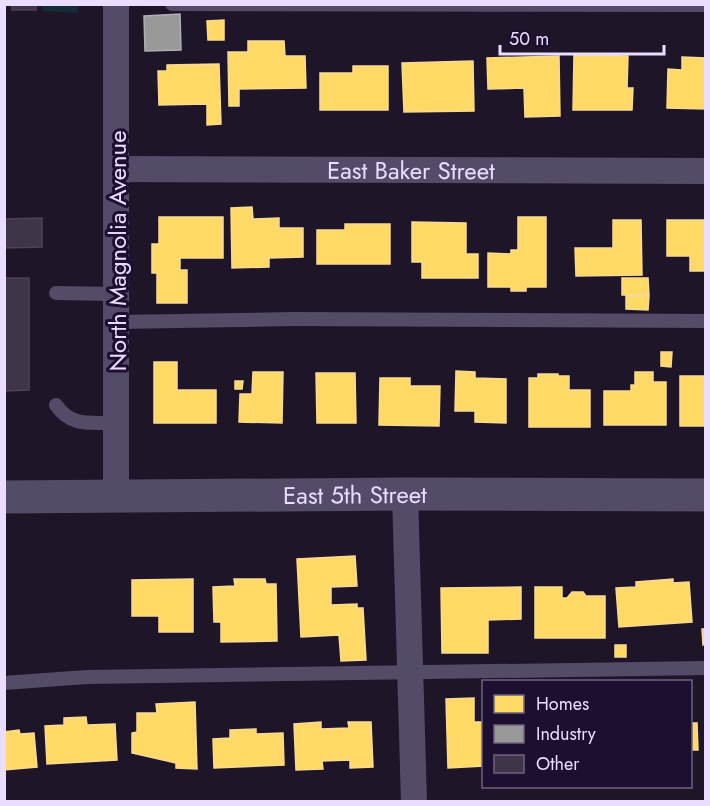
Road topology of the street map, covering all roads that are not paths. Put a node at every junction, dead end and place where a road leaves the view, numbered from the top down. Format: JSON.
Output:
{"nodes":[{"id":1,"x":116,"y":4,"type":"edge"},
{"id":2,"x":172,"y":4,"type":"edge"},
{"id":3,"x":705,"y":5,"type":"edge"},
{"id":4,"x":117,"y":169,"type":"junction"},
{"id":5,"x":705,"y":171,"type":"edge"},
{"id":6,"x":56,"y":293,"type":"dead end"},
{"id":7,"x":117,"y":294,"type":"junction"},
{"id":8,"x":705,"y":321,"type":"edge"},
{"id":9,"x":117,"y":322,"type":"junction"},
{"id":10,"x":56,"y":405,"type":"dead end"},
{"id":11,"x":117,"y":423,"type":"junction"},
{"id":12,"x":405,"y":494,"type":"junction"},
{"id":13,"x":705,"y":495,"type":"edge"},
{"id":14,"x":4,"y":497,"type":"edge"},
{"id":15,"x":116,"y":497,"type":"junction"},
{"id":16,"x":705,"y":668,"type":"edge"},
{"id":17,"x":411,"y":671,"type":"junction"},
{"id":18,"x":4,"y":683,"type":"edge"},
{"id":19,"x":414,"y":801,"type":"edge"}],
"edges":[{"from":1,"to":4,"type":"street","name":"North Magnolia Avenue"},
{"from":2,"to":3,"type":"lane"},
{"from":4,"to":5,"type":"street","name":"East Baker Street"},
{"from":4,"to":7,"type":"street","name":"North Magnolia Avenue"},
{"from":6,"to":7,"type":"lane"},
{"from":7,"to":9,"type":"street","name":"North Magnolia Avenue"},
{"from":8,"to":9,"type":"lane"},
{"from":9,"to":11,"type":"street","name":"North Magnolia Avenue"},
{"from":10,"to":11,"type":"lane"},
{"from":11,"to":15,"type":"street","name":"North Magnolia Avenue"},
{"from":12,"to":13,"type":"street","name":"East 5th Street"},
{"from":12,"to":15,"type":"street","name":"East 5th Street"},
{"from":12,"to":17,"type":"street"},
{"from":14,"to":15,"type":"street","name":"East 5th Street"},
{"from":16,"to":17,"type":"lane"},
{"from":17,"to":18,"type":"lane"},
{"from":17,"to":19,"type":"street"}]}
